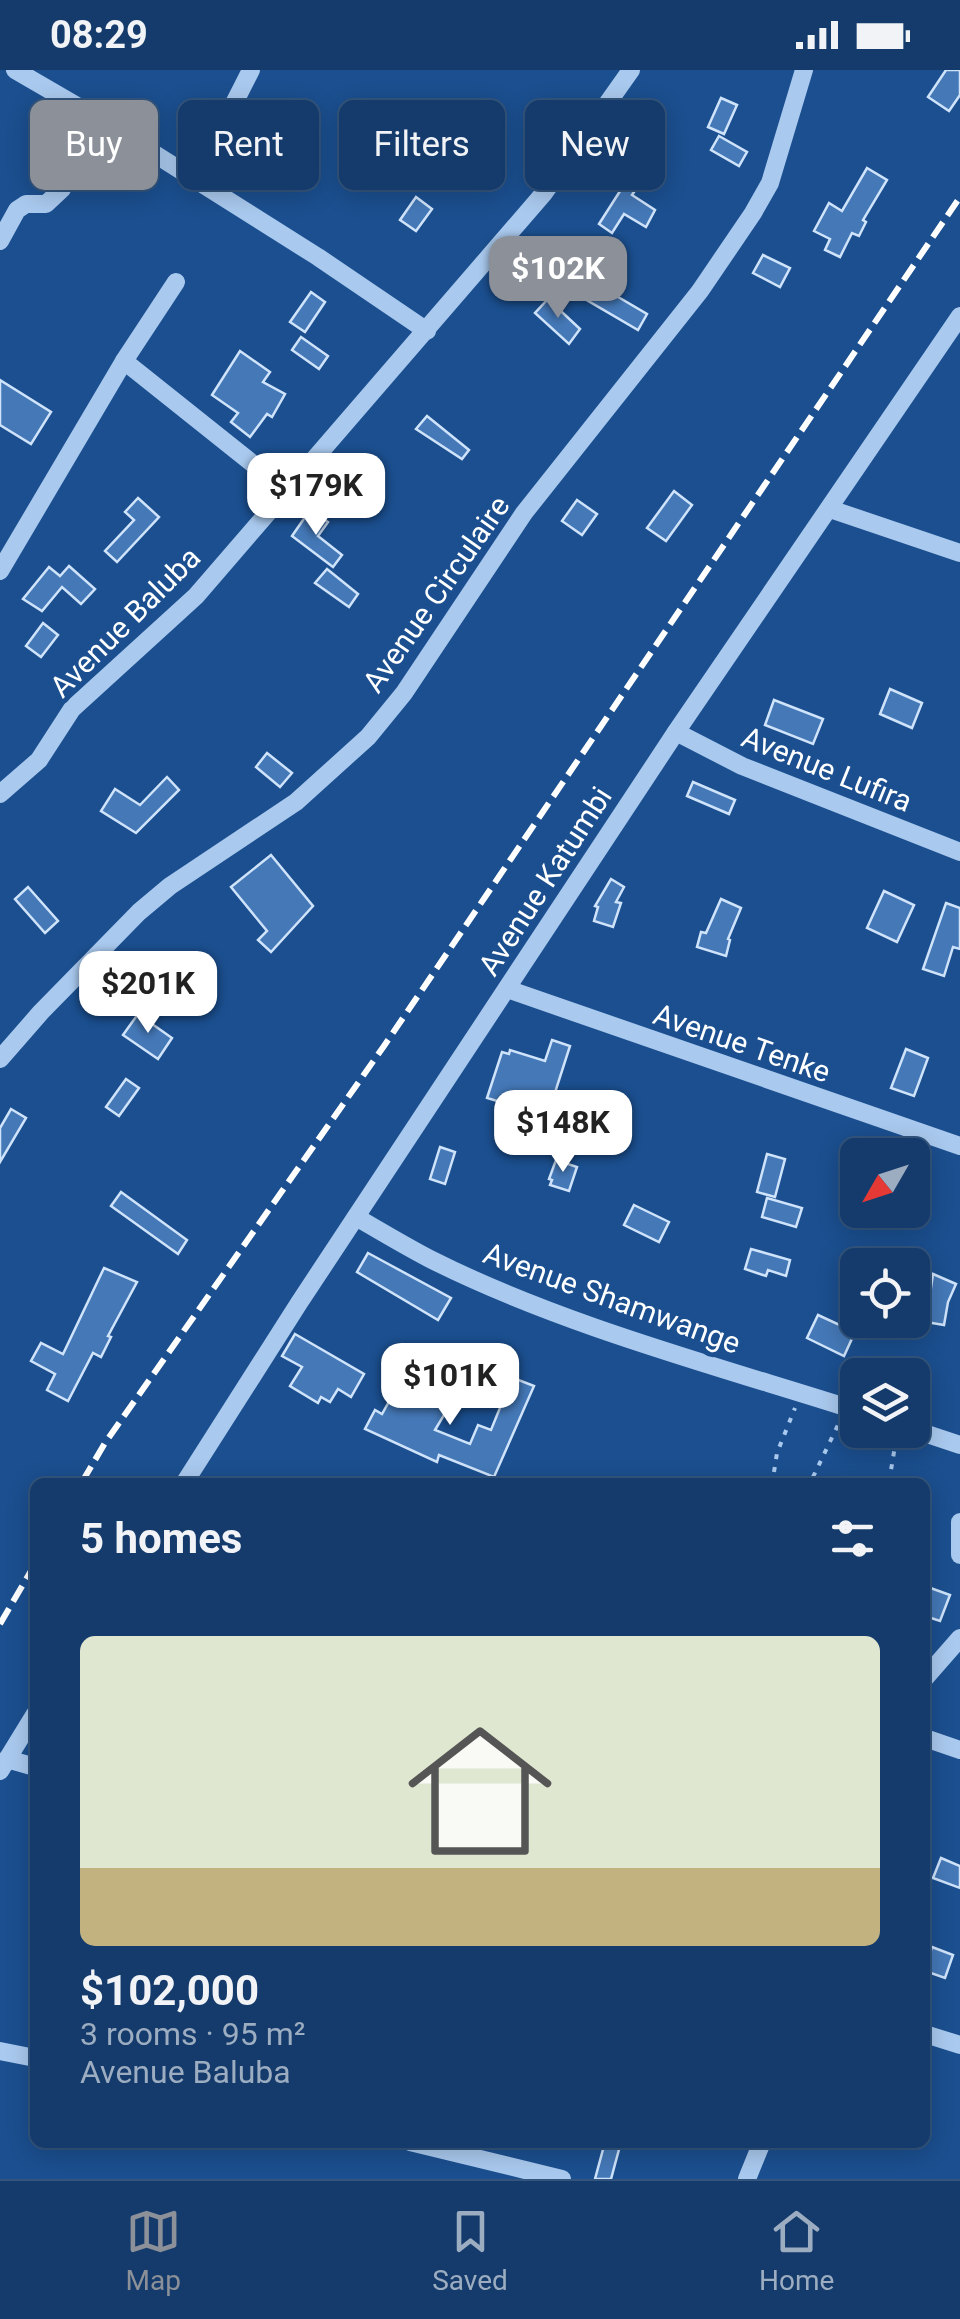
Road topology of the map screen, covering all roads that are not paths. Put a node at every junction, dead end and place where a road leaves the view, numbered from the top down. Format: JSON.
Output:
{"nodes":[{"id":1,"x":16,"y":70,"type":"edge"},
{"id":2,"x":251,"y":70,"type":"edge"},
{"id":3,"x":632,"y":70,"type":"edge"},
{"id":4,"x":804,"y":70,"type":"edge"},
{"id":5,"x":68,"y":100,"type":"edge"},
{"id":6,"x":236,"y":100,"type":"edge"},
{"id":7,"x":62,"y":190,"type":"edge"},
{"id":8,"x":211,"y":190,"type":"edge"},
{"id":9,"x":0,"y":241,"type":"edge"},
{"id":10,"x":176,"y":282,"type":"dead end"},
{"id":11,"x":960,"y":316,"type":"edge"},
{"id":12,"x":427,"y":331,"type":"junction"},
{"id":13,"x":124,"y":361,"type":"junction"},
{"id":14,"x":287,"y":490,"type":"junction"},
{"id":15,"x":830,"y":508,"type":"junction"},
{"id":16,"x":960,"y":553,"type":"edge"},
{"id":17,"x":0,"y":571,"type":"edge"},
{"id":18,"x":676,"y":732,"type":"junction"},
{"id":19,"x":0,"y":794,"type":"edge"},
{"id":20,"x":960,"y":852,"type":"edge"},
{"id":21,"x":507,"y":990,"type":"junction"},
{"id":22,"x":0,"y":1059,"type":"edge"},
{"id":23,"x":960,"y":1146,"type":"edge"},
{"id":24,"x":356,"y":1217,"type":"junction"},
{"id":25,"x":840,"y":1406,"type":"edge"},
{"id":26,"x":930,"y":1435,"type":"edge"},
{"id":27,"x":960,"y":1444,"type":"edge"},
{"id":28,"x":188,"y":1478,"type":"edge"},
{"id":29,"x":960,"y":1522,"type":"edge"},
{"id":30,"x":960,"y":1555,"type":"edge"},
{"id":31,"x":960,"y":1638,"type":"edge"},
{"id":32,"x":930,"y":1672,"type":"edge"},
{"id":33,"x":30,"y":1722,"type":"edge"},
{"id":34,"x":930,"y":1740,"type":"edge"},
{"id":35,"x":960,"y":1750,"type":"edge"},
{"id":36,"x":4,"y":1765,"type":"edge"},
{"id":37,"x":30,"y":1767,"type":"edge"},
{"id":38,"x":930,"y":2036,"type":"edge"},
{"id":39,"x":960,"y":2045,"type":"edge"},
{"id":40,"x":0,"y":2051,"type":"edge"},
{"id":41,"x":30,"y":2057,"type":"edge"},
{"id":42,"x":435,"y":2148,"type":"edge"},
{"id":43,"x":760,"y":2148,"type":"edge"},
{"id":44,"x":562,"y":2179,"type":"edge"},
{"id":45,"x":747,"y":2179,"type":"edge"}],
"edges":[{"from":1,"to":5,"type":"street"},
{"from":2,"to":6,"type":"street"},
{"from":3,"to":12,"type":"street","name":"Avenue Baluba"},
{"from":4,"to":22,"type":"street","name":"Avenue Circulaire"},
{"from":7,"to":9,"type":"street"},
{"from":8,"to":12,"type":"street"},
{"from":10,"to":13,"type":"street"},
{"from":11,"to":15,"type":"street","name":"Avenue Katumbi"},
{"from":12,"to":14,"type":"street","name":"Avenue Baluba"},
{"from":13,"to":14,"type":"street"},
{"from":13,"to":17,"type":"street"},
{"from":14,"to":19,"type":"street","name":"Avenue Baluba"},
{"from":15,"to":16,"type":"street"},
{"from":15,"to":18,"type":"street","name":"Avenue Katumbi"},
{"from":18,"to":20,"type":"street","name":"Avenue Lufira"},
{"from":18,"to":21,"type":"street","name":"Avenue Katumbi"},
{"from":21,"to":23,"type":"street","name":"Avenue Tenke"},
{"from":21,"to":24,"type":"street","name":"Avenue Katumbi"},
{"from":24,"to":25,"type":"street","name":"Avenue Shamwange"},
{"from":24,"to":28,"type":"street","name":"Avenue Katumbi"},
{"from":26,"to":27,"type":"street"},
{"from":29,"to":30,"type":"street"},
{"from":31,"to":32,"type":"street"},
{"from":33,"to":36,"type":"street"},
{"from":34,"to":35,"type":"street"},
{"from":36,"to":37,"type":"street"},
{"from":38,"to":39,"type":"street"},
{"from":40,"to":41,"type":"street"},
{"from":42,"to":44,"type":"street"},
{"from":43,"to":45,"type":"street"}]}
